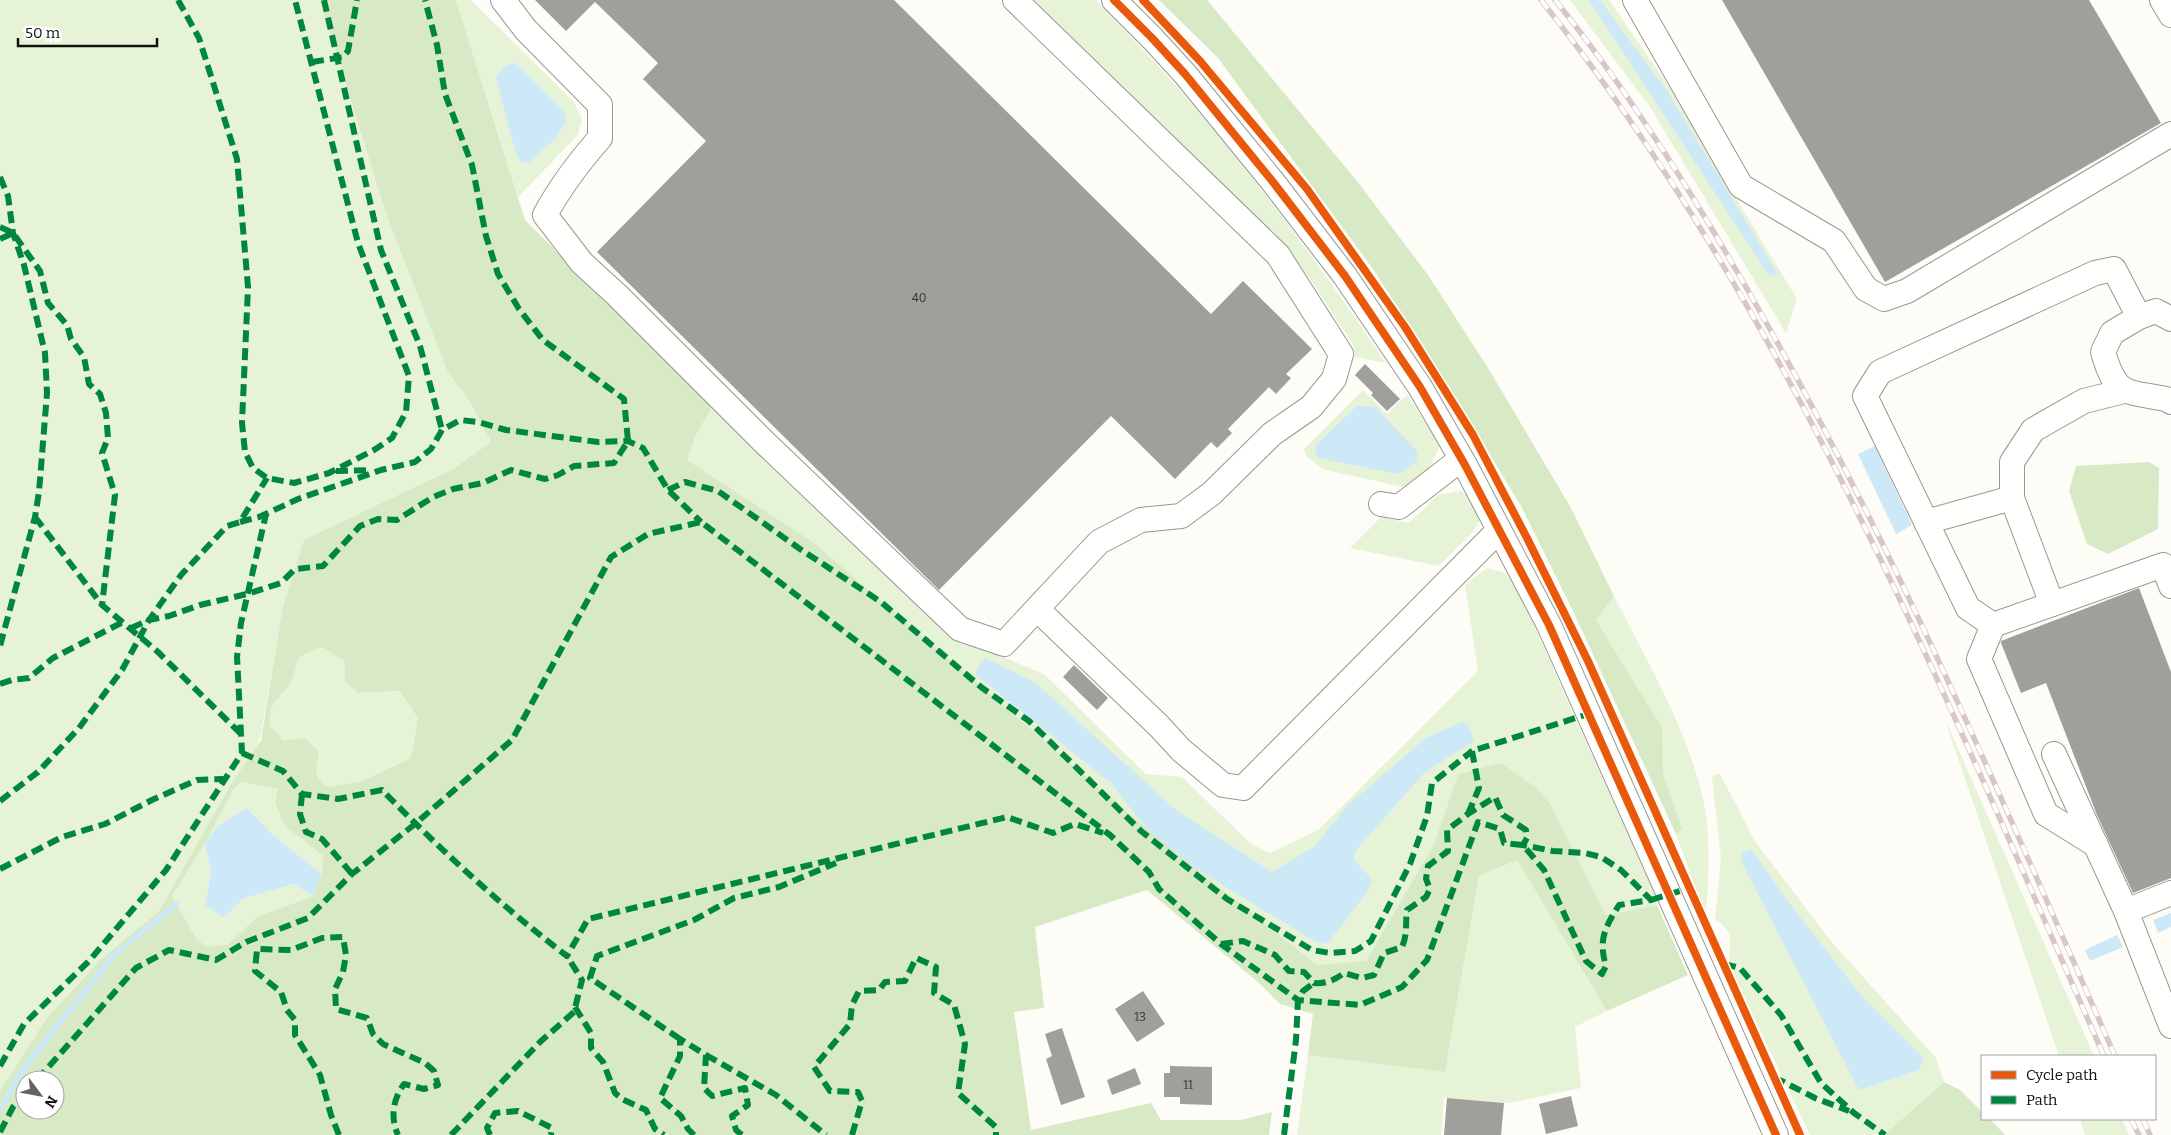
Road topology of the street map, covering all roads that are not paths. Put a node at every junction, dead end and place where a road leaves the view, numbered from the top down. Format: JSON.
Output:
{"nodes":[{"id":1,"x":503,"y":0,"type":"edge"},
{"id":2,"x":1015,"y":0,"type":"edge"},
{"id":3,"x":1114,"y":0,"type":"edge"},
{"id":4,"x":1634,"y":0,"type":"edge"},
{"id":5,"x":2162,"y":0,"type":"edge"},
{"id":6,"x":2171,"y":15,"type":"edge"},
{"id":7,"x":2171,"y":134,"type":"edge"},
{"id":8,"x":2139,"y":317,"type":"junction"},
{"id":9,"x":2171,"y":319,"type":"edge"},
{"id":10,"x":2124,"y":391,"type":"junction"},
{"id":11,"x":2171,"y":402,"type":"edge"},
{"id":12,"x":1461,"y":459,"type":"junction"},
{"id":13,"x":2012,"y":498,"type":"junction"},
{"id":14,"x":1381,"y":504,"type":"dead end"},
{"id":15,"x":1926,"y":522,"type":"junction"},
{"id":16,"x":1499,"y":530,"type":"junction"},
{"id":17,"x":2168,"y":571,"type":"edge"},
{"id":18,"x":2052,"y":604,"type":"junction"},
{"id":19,"x":1037,"y":609,"type":"junction"},
{"id":20,"x":1993,"y":625,"type":"junction"},
{"id":21,"x":2054,"y":754,"type":"dead end"},
{"id":22,"x":2096,"y":845,"type":"junction"},
{"id":23,"x":2171,"y":893,"type":"edge"},
{"id":24,"x":2126,"y":910,"type":"junction"},
{"id":25,"x":2171,"y":1026,"type":"edge"},
{"id":26,"x":1776,"y":1135,"type":"edge"}],
"edges":[{"from":1,"to":19,"type":"street"},
{"from":2,"to":19,"type":"street"},
{"from":3,"to":12,"type":"street"},
{"from":4,"to":7,"type":"street"},
{"from":5,"to":6,"type":"street"},
{"from":8,"to":9,"type":"street"},
{"from":8,"to":10,"type":"street"},
{"from":8,"to":15,"type":"street"},
{"from":10,"to":11,"type":"street"},
{"from":10,"to":13,"type":"street"},
{"from":12,"to":14,"type":"street"},
{"from":12,"to":16,"type":"street"},
{"from":13,"to":15,"type":"street"},
{"from":13,"to":18,"type":"street"},
{"from":15,"to":20,"type":"street"},
{"from":16,"to":19,"type":"street"},
{"from":16,"to":26,"type":"street"},
{"from":17,"to":18,"type":"street"},
{"from":18,"to":20,"type":"street"},
{"from":20,"to":22,"type":"street"},
{"from":21,"to":22,"type":"street"},
{"from":22,"to":24,"type":"street"},
{"from":23,"to":24,"type":"street"},
{"from":24,"to":25,"type":"street"}]}
